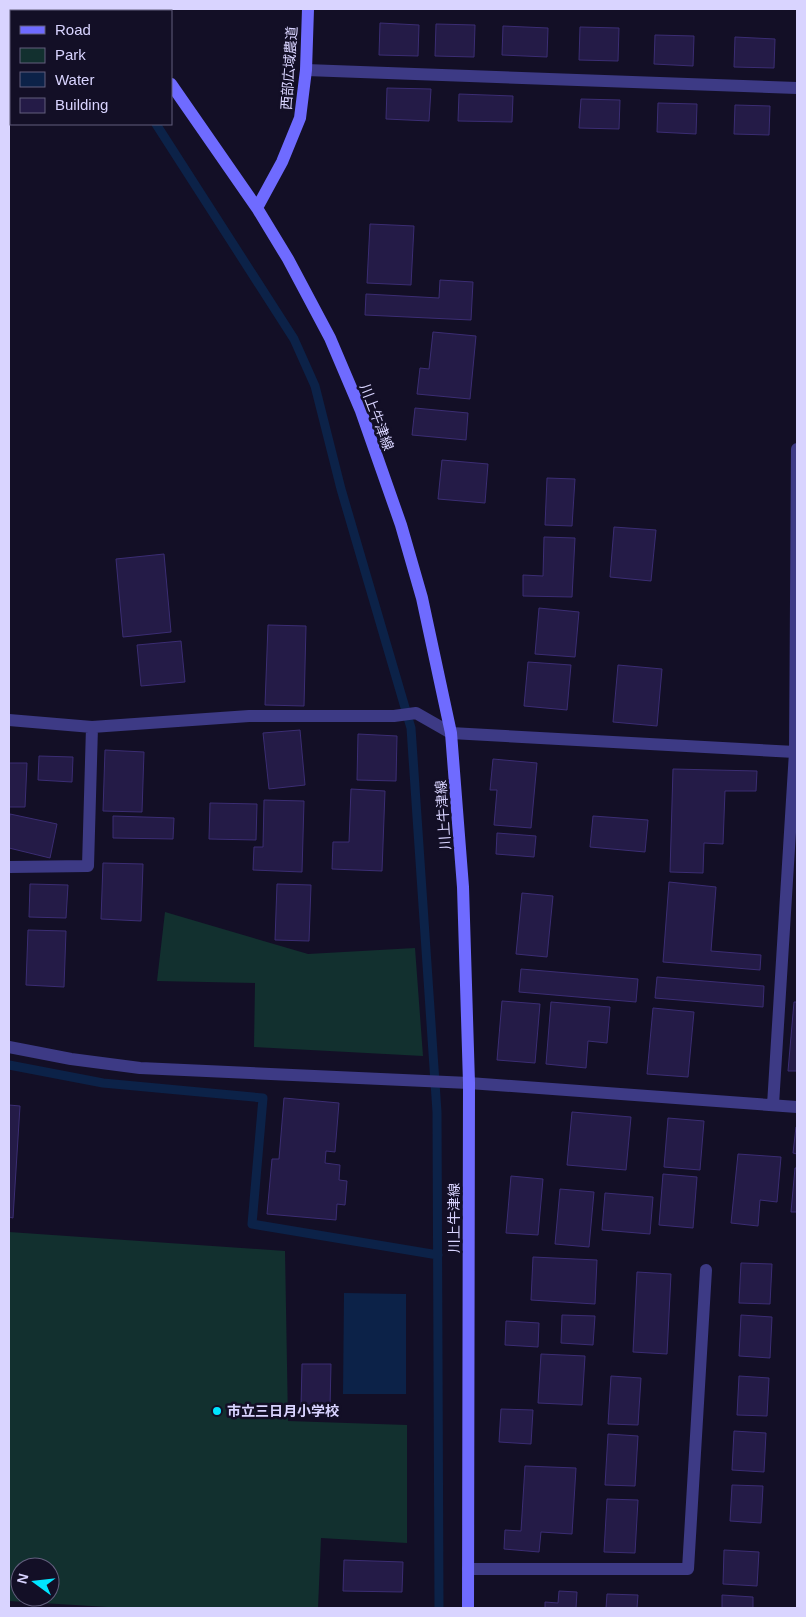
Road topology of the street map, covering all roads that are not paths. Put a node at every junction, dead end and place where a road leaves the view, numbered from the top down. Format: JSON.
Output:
{"nodes":[{"id":1,"x":308,"y":9,"type":"edge"},
{"id":2,"x":306,"y":70,"type":"junction"},
{"id":3,"x":172,"y":85,"type":"edge"},
{"id":4,"x":797,"y":88,"type":"edge"},
{"id":5,"x":257,"y":208,"type":"junction"},
{"id":6,"x":797,"y":449,"type":"edge"},
{"id":7,"x":9,"y":720,"type":"edge"},
{"id":8,"x":92,"y":727,"type":"junction"},
{"id":9,"x":451,"y":732,"type":"junction"},
{"id":10,"x":795,"y":752,"type":"junction"},
{"id":11,"x":9,"y":867,"type":"edge"},
{"id":12,"x":9,"y":1047,"type":"edge"},
{"id":13,"x":469,"y":1083,"type":"junction"},
{"id":14,"x":773,"y":1105,"type":"junction"},
{"id":15,"x":797,"y":1107,"type":"edge"},
{"id":16,"x":706,"y":1270,"type":"dead end"},
{"id":17,"x":468,"y":1569,"type":"junction"},
{"id":18,"x":468,"y":1608,"type":"edge"}],
"edges":[{"from":1,"to":2,"type":"main road","name":"西部広域農道"},
{"from":2,"to":4,"type":"street"},
{"from":2,"to":5,"type":"main road","name":"西部広域農道"},
{"from":3,"to":5,"type":"main road","name":"川上牛津線"},
{"from":5,"to":9,"type":"main road","name":"川上牛津線"},
{"from":6,"to":10,"type":"street"},
{"from":7,"to":8,"type":"street"},
{"from":8,"to":9,"type":"street"},
{"from":8,"to":11,"type":"street"},
{"from":9,"to":10,"type":"street"},
{"from":9,"to":13,"type":"main road","name":"川上牛津線"},
{"from":10,"to":14,"type":"street"},
{"from":12,"to":13,"type":"street"},
{"from":13,"to":14,"type":"street"},
{"from":13,"to":17,"type":"main road","name":"川上牛津線"},
{"from":14,"to":15,"type":"street"},
{"from":16,"to":17,"type":"street"},
{"from":17,"to":18,"type":"main road","name":"川上牛津線"}]}
